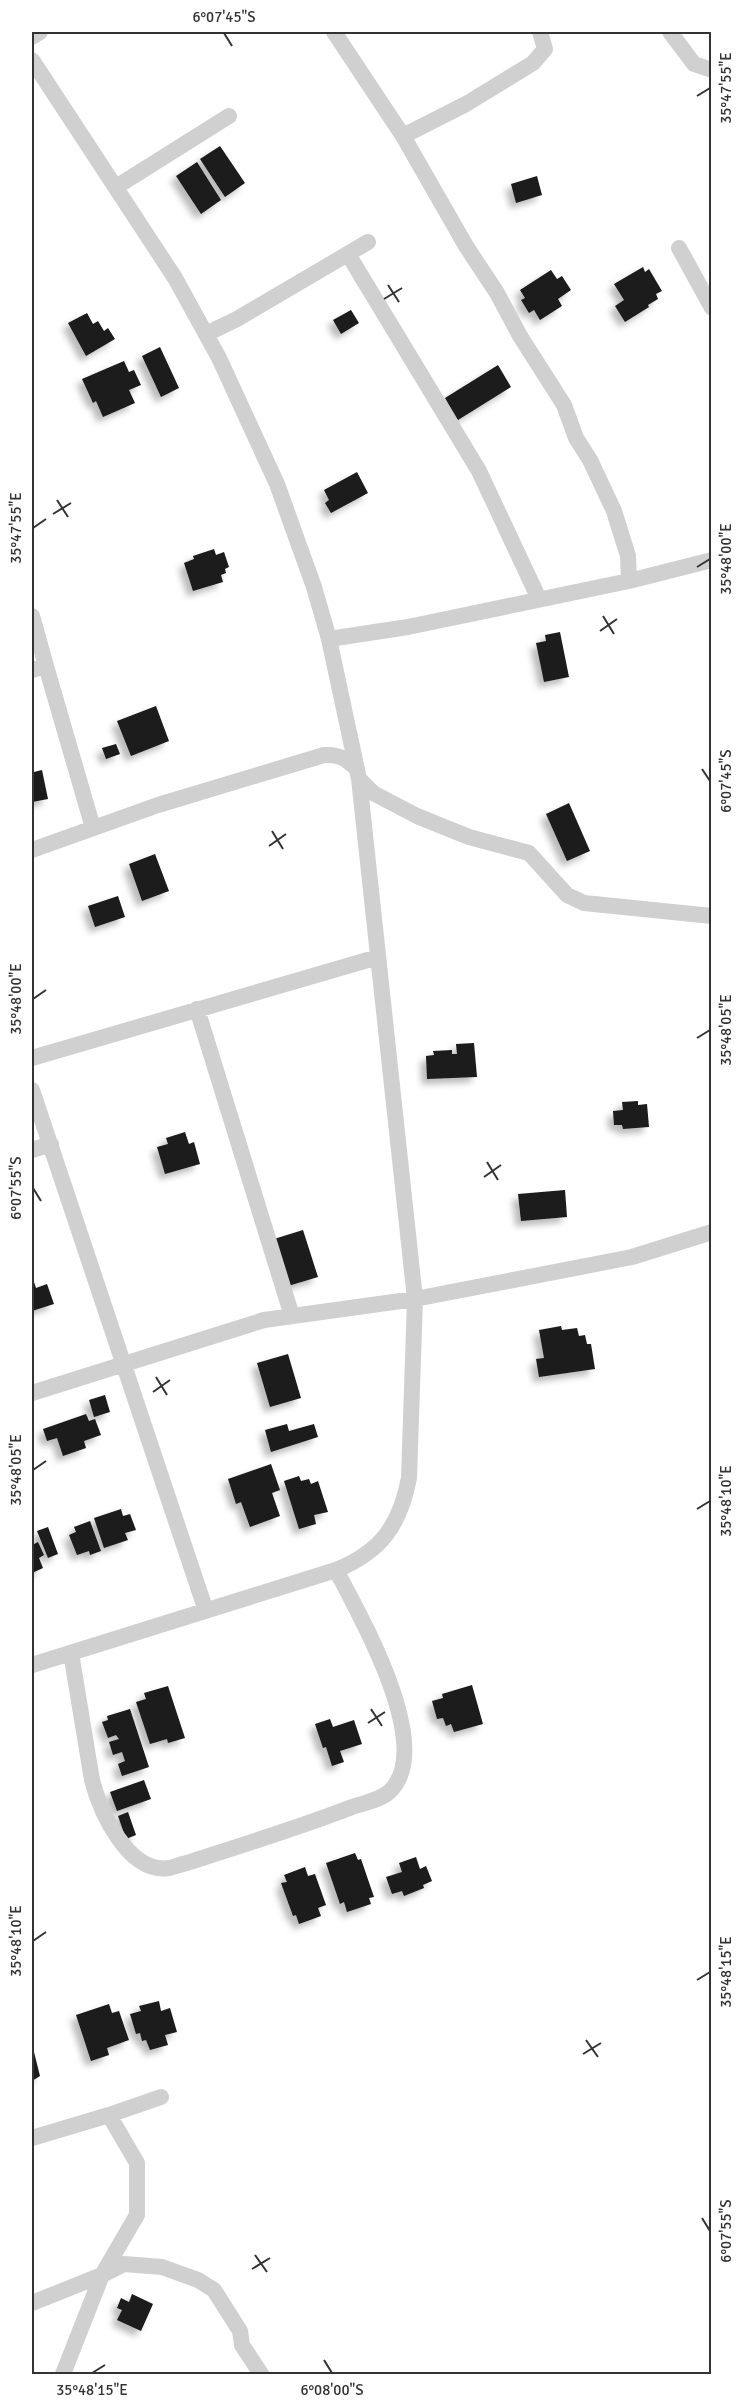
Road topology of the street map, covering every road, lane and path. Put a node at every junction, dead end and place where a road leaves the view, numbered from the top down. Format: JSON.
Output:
{"nodes":[{"id":1,"x":40,"y":32,"type":"edge"},
{"id":2,"x":334,"y":32,"type":"edge"},
{"id":3,"x":540,"y":32,"type":"edge"},
{"id":4,"x":670,"y":32,"type":"edge"},
{"id":5,"x":32,"y":37,"type":"edge"},
{"id":6,"x":32,"y":60,"type":"edge"},
{"id":7,"x":711,"y":70,"type":"edge"},
{"id":8,"x":229,"y":116,"type":"dead end"},
{"id":9,"x":403,"y":136,"type":"junction"},
{"id":10,"x":116,"y":187,"type":"junction"},
{"id":11,"x":368,"y":242,"type":"dead end"},
{"id":12,"x":679,"y":248,"type":"dead end"},
{"id":13,"x":348,"y":254,"type":"junction"},
{"id":14,"x":711,"y":308,"type":"edge"},
{"id":15,"x":206,"y":334,"type":"junction"},
{"id":16,"x":711,"y":560,"type":"edge"},
{"id":17,"x":629,"y":581,"type":"junction"},
{"id":18,"x":539,"y":599,"type":"junction"},
{"id":19,"x":32,"y":616,"type":"edge"},
{"id":20,"x":329,"y":639,"type":"junction"},
{"id":21,"x":39,"y":668,"type":"edge"},
{"id":22,"x":358,"y":774,"type":"junction"},
{"id":23,"x":93,"y":828,"type":"junction"},
{"id":24,"x":32,"y":850,"type":"edge"},
{"id":25,"x":711,"y":916,"type":"edge"},
{"id":26,"x":378,"y":957,"type":"junction"},
{"id":27,"x":197,"y":1009,"type":"junction"},
{"id":28,"x":32,"y":1058,"type":"edge"},
{"id":29,"x":32,"y":1090,"type":"edge"},
{"id":30,"x":51,"y":1144,"type":"junction"},
{"id":31,"x":32,"y":1150,"type":"edge"},
{"id":32,"x":711,"y":1232,"type":"edge"},
{"id":33,"x":415,"y":1299,"type":"junction"},
{"id":34,"x":291,"y":1316,"type":"junction"},
{"id":35,"x":122,"y":1365,"type":"junction"},
{"id":36,"x":32,"y":1393,"type":"edge"},
{"id":37,"x":336,"y":1570,"type":"junction"},
{"id":38,"x":206,"y":1611,"type":"junction"},
{"id":39,"x":71,"y":1653,"type":"junction"},
{"id":40,"x":32,"y":1665,"type":"edge"},
{"id":41,"x":161,"y":2097,"type":"dead end"},
{"id":42,"x":109,"y":2115,"type":"junction"},
{"id":43,"x":32,"y":2138,"type":"edge"},
{"id":44,"x":102,"y":2274,"type":"junction"},
{"id":45,"x":32,"y":2303,"type":"edge"},
{"id":46,"x":63,"y":2374,"type":"edge"},
{"id":47,"x":261,"y":2374,"type":"edge"}],
"edges":[{"from":1,"to":5,"type":"street"},
{"from":2,"to":9,"type":"street"},
{"from":3,"to":9,"type":"street"},
{"from":4,"to":7,"type":"street"},
{"from":6,"to":10,"type":"street"},
{"from":8,"to":10,"type":"street"},
{"from":9,"to":17,"type":"street"},
{"from":10,"to":15,"type":"street"},
{"from":11,"to":13,"type":"street"},
{"from":12,"to":14,"type":"street"},
{"from":13,"to":15,"type":"street"},
{"from":13,"to":18,"type":"street"},
{"from":15,"to":20,"type":"street"},
{"from":16,"to":17,"type":"street"},
{"from":17,"to":18,"type":"street"},
{"from":18,"to":20,"type":"street"},
{"from":19,"to":21,"type":"street"},
{"from":20,"to":22,"type":"street"},
{"from":21,"to":23,"type":"street"},
{"from":22,"to":23,"type":"street"},
{"from":22,"to":25,"type":"street"},
{"from":22,"to":26,"type":"street"},
{"from":23,"to":24,"type":"street"},
{"from":26,"to":27,"type":"street"},
{"from":26,"to":33,"type":"street"},
{"from":27,"to":28,"type":"street"},
{"from":27,"to":34,"type":"street"},
{"from":29,"to":30,"type":"street"},
{"from":30,"to":31,"type":"street"},
{"from":30,"to":35,"type":"street"},
{"from":32,"to":33,"type":"street"},
{"from":33,"to":34,"type":"street"},
{"from":33,"to":37,"type":"street"},
{"from":34,"to":35,"type":"street"},
{"from":35,"to":36,"type":"street"},
{"from":35,"to":38,"type":"street"},
{"from":37,"to":38,"type":"street"},
{"from":37,"to":39,"type":"street"},
{"from":38,"to":39,"type":"street"},
{"from":39,"to":40,"type":"street"},
{"from":41,"to":42,"type":"street"},
{"from":42,"to":43,"type":"street"},
{"from":42,"to":44,"type":"street"},
{"from":44,"to":45,"type":"street"},
{"from":44,"to":46,"type":"street"},
{"from":44,"to":47,"type":"street"}]}
